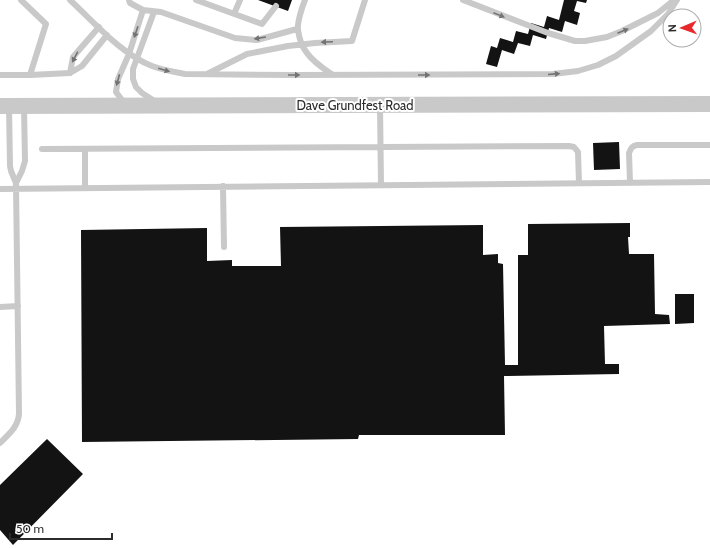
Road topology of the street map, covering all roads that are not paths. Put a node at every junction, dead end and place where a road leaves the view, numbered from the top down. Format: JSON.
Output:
{"nodes":[{"id":1,"x":21,"y":0,"type":"edge"},
{"id":2,"x":70,"y":0,"type":"edge"},
{"id":3,"x":129,"y":0,"type":"edge"},
{"id":4,"x":196,"y":0,"type":"edge"},
{"id":5,"x":240,"y":0,"type":"edge"},
{"id":6,"x":305,"y":0,"type":"edge"},
{"id":7,"x":365,"y":0,"type":"edge"},
{"id":8,"x":463,"y":0,"type":"edge"},
{"id":9,"x":675,"y":0,"type":"edge"},
{"id":10,"x":203,"y":1,"type":"edge"},
{"id":11,"x":76,"y":3,"type":"edge"},
{"id":12,"x":276,"y":6,"type":"dead end"},
{"id":13,"x":144,"y":10,"type":"junction"},
{"id":14,"x":154,"y":12,"type":"junction"},
{"id":15,"x":234,"y":14,"type":"junction"},
{"id":16,"x":100,"y":27,"type":"junction"},
{"id":17,"x":298,"y":29,"type":"junction"},
{"id":18,"x":107,"y":35,"type":"junction"},
{"id":19,"x":302,"y":44,"type":"junction"},
{"id":20,"x":129,"y":54,"type":"junction"},
{"id":21,"x":137,"y":59,"type":"junction"},
{"id":22,"x":70,"y":72,"type":"junction"},
{"id":23,"x":206,"y":74,"type":"junction"},
{"id":24,"x":0,"y":75,"type":"edge"},
{"id":25,"x":30,"y":75,"type":"junction"},
{"id":26,"x":333,"y":75,"type":"junction"},
{"id":27,"x":710,"y":104,"type":"edge"},
{"id":28,"x":125,"y":105,"type":"junction"},
{"id":29,"x":380,"y":105,"type":"junction"},
{"id":30,"x":4,"y":106,"type":"edge"},
{"id":31,"x":162,"y":106,"type":"junction"},
{"id":32,"x":24,"y":107,"type":"junction"},
{"id":33,"x":710,"y":145,"type":"edge"},
{"id":34,"x":380,"y":147,"type":"junction"},
{"id":35,"x":42,"y":149,"type":"dead end"},
{"id":36,"x":85,"y":149,"type":"junction"},
{"id":37,"x":710,"y":182,"type":"edge"},
{"id":38,"x":579,"y":183,"type":"junction"},
{"id":39,"x":630,"y":183,"type":"junction"},
{"id":40,"x":381,"y":185,"type":"junction"},
{"id":41,"x":16,"y":186,"type":"junction"},
{"id":42,"x":223,"y":186,"type":"junction"},
{"id":43,"x":85,"y":188,"type":"junction"},
{"id":44,"x":0,"y":189,"type":"edge"},
{"id":45,"x":224,"y":247,"type":"dead end"},
{"id":46,"x":18,"y":306,"type":"junction"},
{"id":47,"x":0,"y":307,"type":"edge"},
{"id":48,"x":0,"y":443,"type":"edge"}],
"edges":[{"from":1,"to":25,"type":"lane"},
{"from":2,"to":11,"type":"lane"},
{"from":3,"to":13,"type":"lane"},
{"from":4,"to":10,"type":"lane"},
{"from":5,"to":15,"type":"lane"},
{"from":6,"to":17,"type":"lane"},
{"from":7,"to":19,"type":"lane","one_way":true},
{"from":8,"to":9,"type":"lane","one_way":true},
{"from":26,"to":9,"type":"lane","one_way":true},
{"from":10,"to":15,"type":"lane"},
{"from":11,"to":16,"type":"lane"},
{"from":12,"to":15,"type":"lane"},
{"from":13,"to":14,"type":"lane"},
{"from":13,"to":20,"type":"lane","one_way":true},
{"from":17,"to":14,"type":"lane","one_way":true},
{"from":14,"to":21,"type":"lane"},
{"from":16,"to":18,"type":"lane"},
{"from":16,"to":22,"type":"lane","one_way":true},
{"from":17,"to":19,"type":"lane"},
{"from":18,"to":20,"type":"lane"},
{"from":18,"to":22,"type":"lane"},
{"from":19,"to":23,"type":"lane"},
{"from":19,"to":26,"type":"lane"},
{"from":20,"to":21,"type":"lane"},
{"from":20,"to":28,"type":"lane","one_way":true},
{"from":21,"to":23,"type":"lane","one_way":true},
{"from":21,"to":31,"type":"lane"},
{"from":22,"to":25,"type":"lane"},
{"from":23,"to":26,"type":"lane","one_way":true},
{"from":24,"to":25,"type":"lane"},
{"from":27,"to":29,"type":"street","name":"Dave Grundfest Road"},
{"from":28,"to":31,"type":"street","name":"Dave Grundfest Road"},
{"from":28,"to":32,"type":"street","name":"Dave Grundfest Road"},
{"from":29,"to":31,"type":"street","name":"Dave Grundfest Road"},
{"from":29,"to":34,"type":"lane"},
{"from":30,"to":32,"type":"street","name":"Dave Grundfest Road"},
{"from":30,"to":41,"type":"lane"},
{"from":32,"to":41,"type":"lane"},
{"from":33,"to":39,"type":"lane"},
{"from":34,"to":36,"type":"lane"},
{"from":34,"to":38,"type":"lane"},
{"from":34,"to":40,"type":"lane"},
{"from":35,"to":36,"type":"lane"},
{"from":36,"to":43,"type":"lane"},
{"from":37,"to":39,"type":"lane"},
{"from":38,"to":39,"type":"lane"},
{"from":38,"to":40,"type":"lane"},
{"from":40,"to":42,"type":"lane"},
{"from":41,"to":43,"type":"lane"},
{"from":41,"to":44,"type":"lane"},
{"from":41,"to":46,"type":"lane"},
{"from":42,"to":43,"type":"lane"},
{"from":42,"to":45,"type":"lane"},
{"from":46,"to":47,"type":"lane"},
{"from":46,"to":48,"type":"lane"}]}
